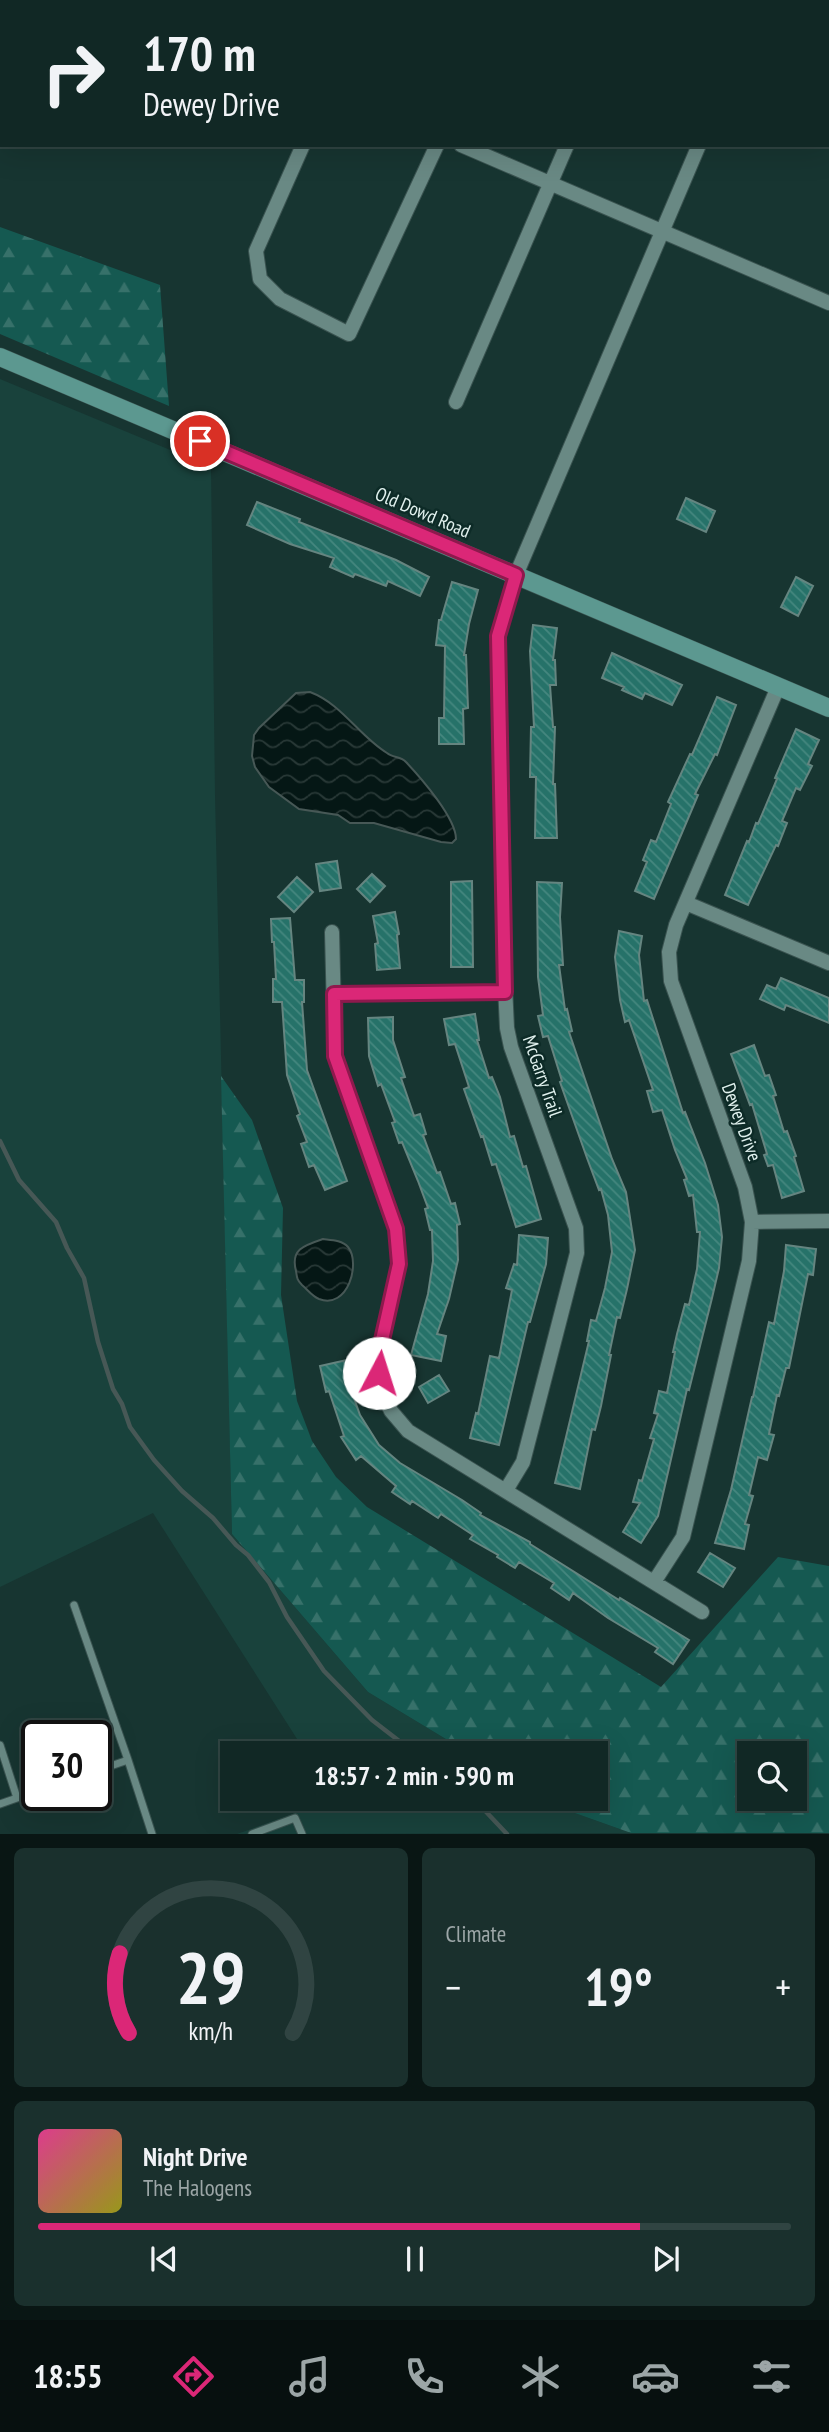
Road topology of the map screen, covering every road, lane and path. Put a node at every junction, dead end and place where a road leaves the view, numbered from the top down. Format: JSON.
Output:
{"nodes":[{"id":1,"x":302,"y":147,"type":"edge"},
{"id":2,"x":436,"y":147,"type":"edge"},
{"id":3,"x":466,"y":147,"type":"edge"},
{"id":4,"x":566,"y":147,"type":"edge"},
{"id":5,"x":698,"y":147,"type":"edge"},
{"id":6,"x":549,"y":183,"type":"junction"},
{"id":7,"x":661,"y":232,"type":"junction"},
{"id":8,"x":828,"y":299,"type":"edge"},
{"id":9,"x":0,"y":357,"type":"edge"},
{"id":10,"x":456,"y":401,"type":"dead end"},
{"id":11,"x":516,"y":575,"type":"junction"},
{"id":12,"x":778,"y":687,"type":"junction"},
{"id":13,"x":829,"y":708,"type":"edge"},
{"id":14,"x":686,"y":904,"type":"junction"},
{"id":15,"x":332,"y":932,"type":"dead end"},
{"id":16,"x":829,"y":963,"type":"edge"},
{"id":17,"x":505,"y":992,"type":"junction"},
{"id":18,"x":334,"y":994,"type":"junction"},
{"id":19,"x":829,"y":1221,"type":"edge"},
{"id":20,"x":752,"y":1222,"type":"junction"},
{"id":21,"x":506,"y":1490,"type":"junction"},
{"id":22,"x":654,"y":1582,"type":"junction"},
{"id":23,"x":74,"y":1605,"type":"dead end"},
{"id":24,"x":702,"y":1612,"type":"dead end"},
{"id":25,"x":0,"y":1745,"type":"edge"},
{"id":26,"x":128,"y":1760,"type":"junction"},
{"id":27,"x":112,"y":1766,"type":"edge"},
{"id":28,"x":21,"y":1797,"type":"edge"},
{"id":29,"x":17,"y":1798,"type":"junction"},
{"id":30,"x":0,"y":1804,"type":"edge"},
{"id":31,"x":152,"y":1833,"type":"edge"},
{"id":32,"x":252,"y":1833,"type":"edge"},
{"id":33,"x":302,"y":1833,"type":"edge"}],
"edges":[{"from":1,"to":2,"type":"street"},
{"from":3,"to":6,"type":"street"},
{"from":4,"to":6,"type":"street"},
{"from":5,"to":7,"type":"street","name":"McGarry Trail"},
{"from":6,"to":7,"type":"street"},
{"from":6,"to":10,"type":"street"},
{"from":7,"to":8,"type":"street"},
{"from":7,"to":11,"type":"street","name":"McGarry Trail"},
{"from":9,"to":11,"type":"street","name":"Old Dowd Road"},
{"from":11,"to":12,"type":"street","name":"Old Dowd Road"},
{"from":11,"to":17,"type":"street","name":"McGarry Trail"},
{"from":12,"to":13,"type":"street","name":"Old Dowd Road"},
{"from":12,"to":14,"type":"street","name":"Dewey Drive"},
{"from":14,"to":16,"type":"street"},
{"from":14,"to":20,"type":"street","name":"Dewey Drive"},
{"from":15,"to":18,"type":"street"},
{"from":17,"to":18,"type":"street"},
{"from":17,"to":21,"type":"street","name":"McGarry Trail"},
{"from":18,"to":21,"type":"street"},
{"from":19,"to":20,"type":"street"},
{"from":20,"to":22,"type":"street","name":"Dewey Drive"},
{"from":21,"to":22,"type":"street"},
{"from":22,"to":24,"type":"street"},
{"from":23,"to":26,"type":"lane"},
{"from":25,"to":29,"type":"lane"},
{"from":26,"to":27,"type":"lane"},
{"from":26,"to":31,"type":"lane"},
{"from":28,"to":29,"type":"lane"},
{"from":29,"to":30,"type":"lane"},
{"from":32,"to":33,"type":"lane"}]}
